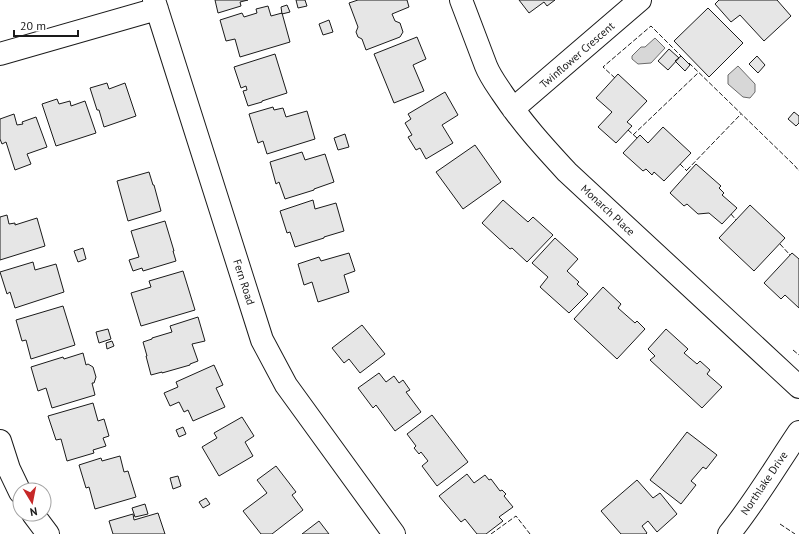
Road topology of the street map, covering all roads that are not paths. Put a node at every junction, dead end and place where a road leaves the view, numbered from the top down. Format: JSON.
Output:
{"nodes":[{"id":1,"x":461,"y":0,"type":"edge"},
{"id":2,"x":640,"y":0,"type":"edge"},
{"id":3,"x":155,"y":5,"type":"edge"},
{"id":4,"x":0,"y":54,"type":"edge"},
{"id":5,"x":513,"y":109,"type":"junction"},
{"id":6,"x":799,"y":387,"type":"edge"},
{"id":7,"x":799,"y":432,"type":"edge"},
{"id":8,"x":0,"y":441,"type":"edge"},
{"id":9,"x":15,"y":482,"type":"edge"},
{"id":10,"x":39,"y":522,"type":"edge"},
{"id":11,"x":48,"y":534,"type":"edge"},
{"id":12,"x":394,"y":534,"type":"edge"},
{"id":13,"x":729,"y":534,"type":"edge"}],
"edges":[{"from":1,"to":5,"type":"street","name":"Monarch Place"},
{"from":2,"to":5,"type":"street","name":"Twinflower Crescent"},
{"from":3,"to":4,"type":"street"},
{"from":3,"to":12,"type":"street","name":"Fern Road"},
{"from":5,"to":6,"type":"street","name":"Monarch Place"},
{"from":7,"to":13,"type":"street","name":"Northlake Drive"},
{"from":8,"to":9,"type":"street"},
{"from":10,"to":11,"type":"street"}]}
